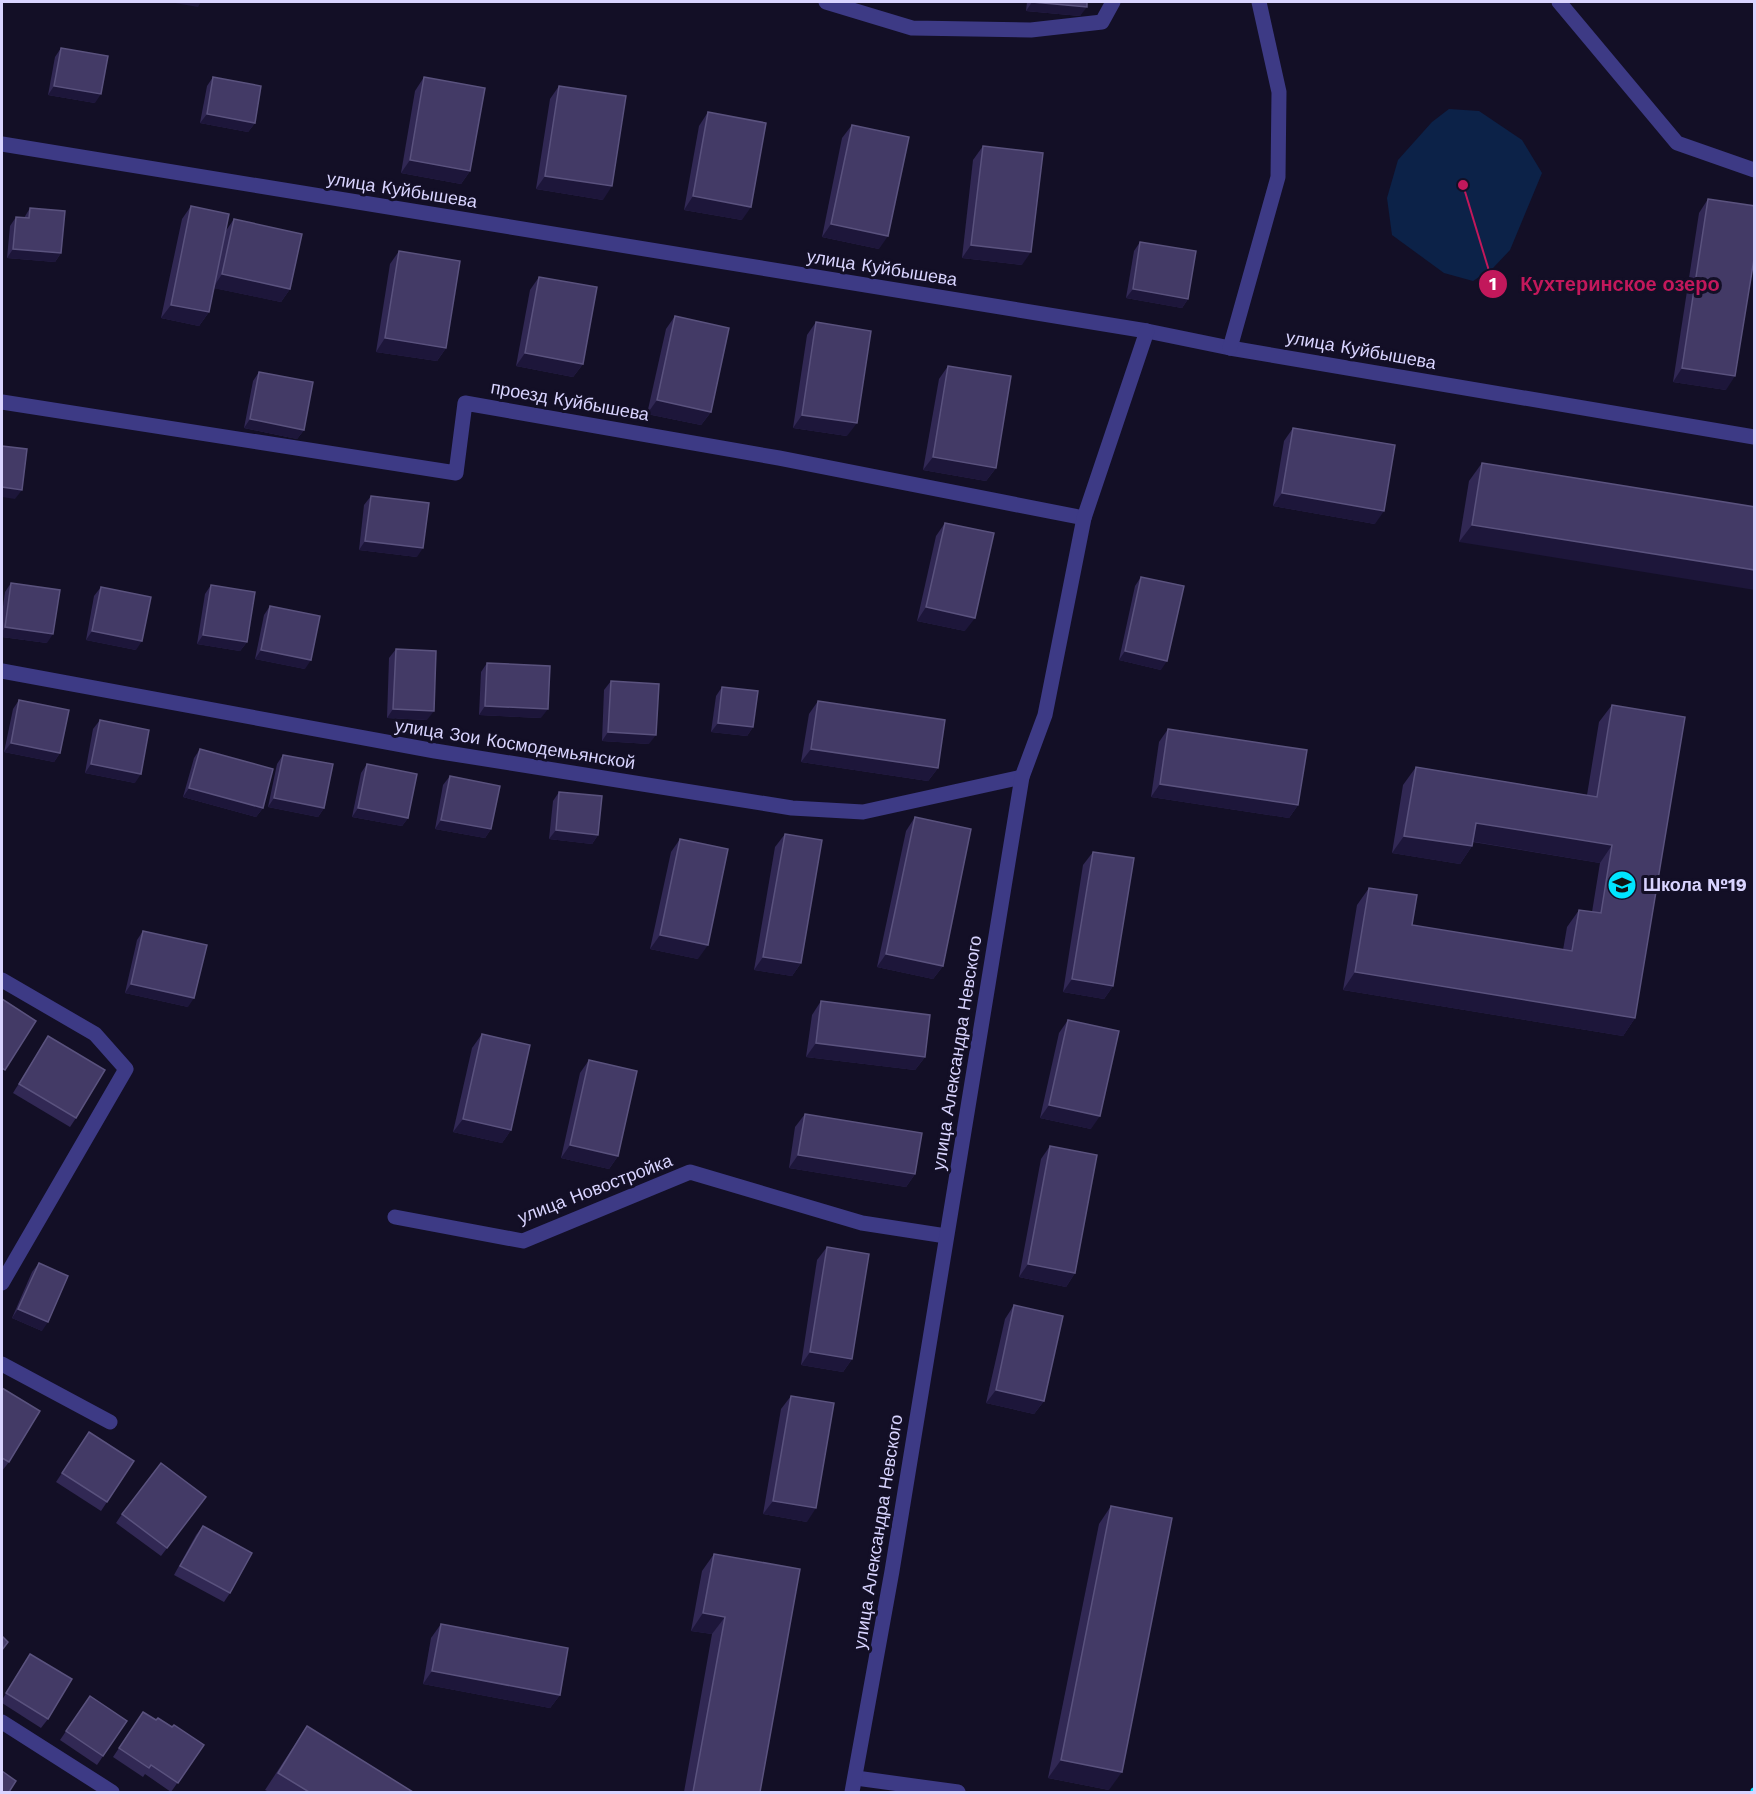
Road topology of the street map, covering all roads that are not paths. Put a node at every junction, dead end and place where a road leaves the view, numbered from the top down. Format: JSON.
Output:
{"nodes":[{"id":1,"x":826,"y":2,"type":"edge"},
{"id":2,"x":1113,"y":2,"type":"edge"},
{"id":3,"x":1259,"y":2,"type":"edge"},
{"id":4,"x":1559,"y":2,"type":"edge"},
{"id":5,"x":2,"y":144,"type":"edge"},
{"id":6,"x":1755,"y":170,"type":"edge"},
{"id":7,"x":1147,"y":331,"type":"junction"},
{"id":8,"x":1230,"y":348,"type":"junction"},
{"id":9,"x":2,"y":402,"type":"edge"},
{"id":10,"x":1755,"y":436,"type":"edge"},
{"id":11,"x":1084,"y":518,"type":"junction"},
{"id":12,"x":2,"y":672,"type":"edge"},
{"id":13,"x":1022,"y":777,"type":"junction"},
{"id":14,"x":2,"y":980,"type":"edge"},
{"id":15,"x":395,"y":1217,"type":"dead end"},
{"id":16,"x":946,"y":1236,"type":"junction"},
{"id":17,"x":2,"y":1283,"type":"edge"},
{"id":18,"x":2,"y":1364,"type":"edge"},
{"id":19,"x":110,"y":1422,"type":"dead end"},
{"id":20,"x":2,"y":1722,"type":"edge"},
{"id":21,"x":854,"y":1785,"type":"edge"},
{"id":22,"x":112,"y":1792,"type":"edge"},
{"id":23,"x":958,"y":1792,"type":"edge"}],
"edges":[{"from":1,"to":2,"type":"street"},
{"from":3,"to":8,"type":"street"},
{"from":4,"to":6,"type":"street"},
{"from":5,"to":7,"type":"street","name":"улица Куйбышева"},
{"from":7,"to":8,"type":"street","name":"улица Куйбышева"},
{"from":7,"to":11,"type":"street","name":"улица Александра Невского"},
{"from":8,"to":10,"type":"street","name":"улица Куйбышева"},
{"from":9,"to":11,"type":"street","name":"проезд Куйбышева"},
{"from":11,"to":13,"type":"street","name":"улица Александра Невского"},
{"from":12,"to":13,"type":"street","name":"улица Зои Космодемьянской"},
{"from":13,"to":16,"type":"street","name":"улица Александра Невского"},
{"from":14,"to":17,"type":"street"},
{"from":15,"to":16,"type":"street","name":"улица Новостройка"},
{"from":16,"to":21,"type":"street","name":"улица Александра Невского"},
{"from":18,"to":19,"type":"street"},
{"from":20,"to":22,"type":"street"},
{"from":21,"to":23,"type":"street"}]}
